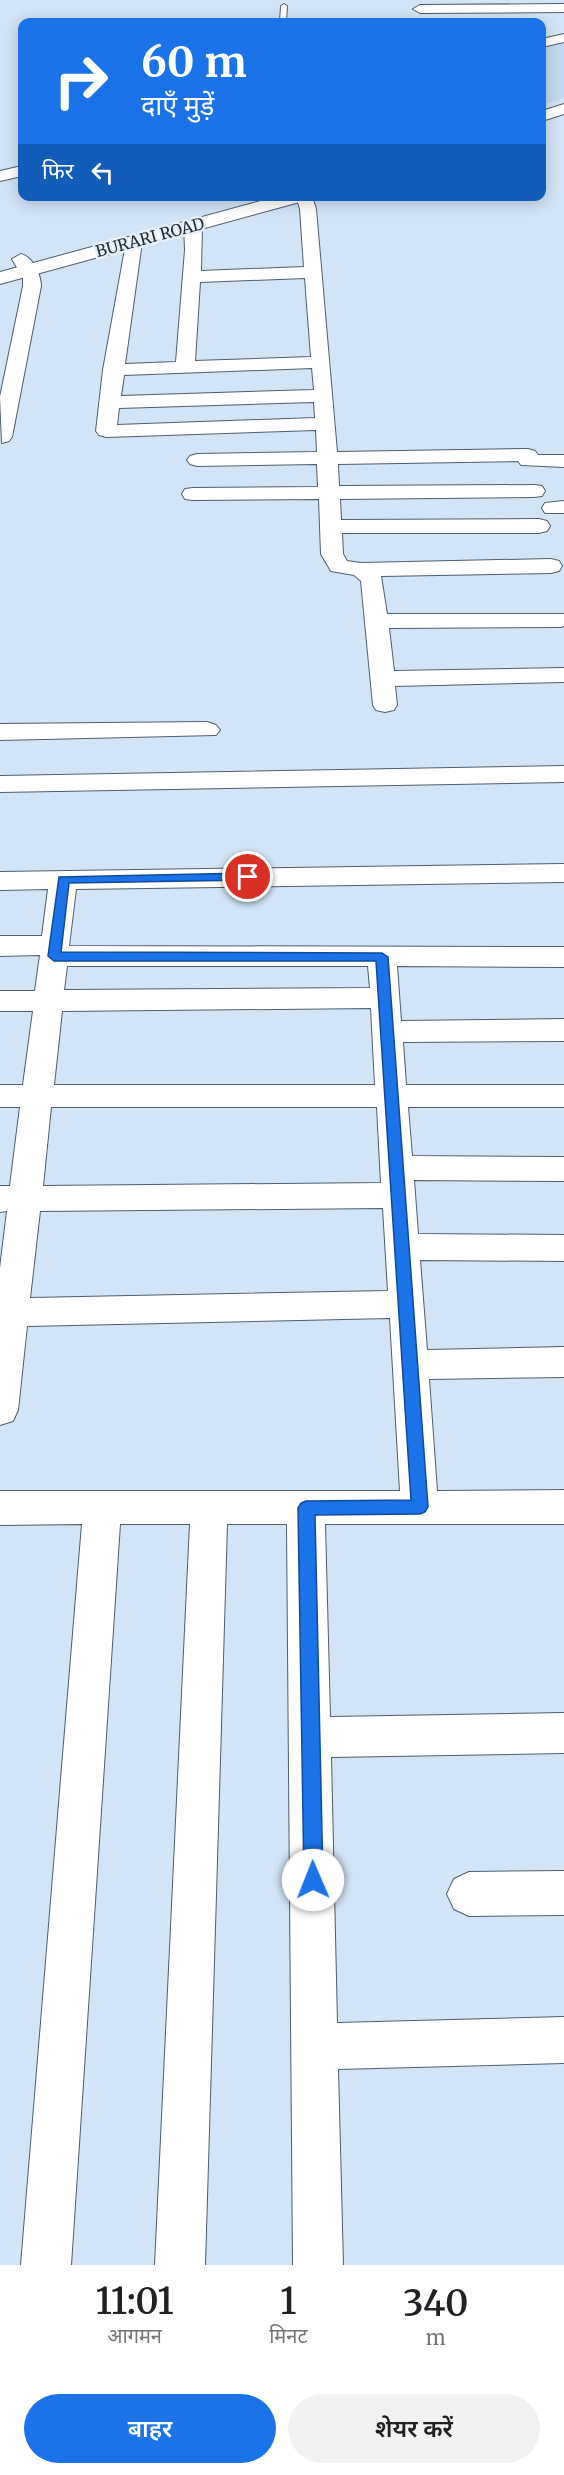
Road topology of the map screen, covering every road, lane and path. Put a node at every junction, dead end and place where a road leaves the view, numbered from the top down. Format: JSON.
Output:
{"nodes":[{"id":1,"x":284,"y":6,"type":"dead end"},
{"id":2,"x":564,"y":8,"type":"edge"},
{"id":3,"x":421,"y":11,"type":"edge"},
{"id":4,"x":283,"y":18,"type":"edge"},
{"id":5,"x":564,"y":29,"type":"edge"},
{"id":6,"x":546,"y":32,"type":"edge"},
{"id":7,"x":564,"y":38,"type":"edge"},
{"id":8,"x":546,"y":42,"type":"edge"},
{"id":9,"x":564,"y":110,"type":"edge"},
{"id":10,"x":546,"y":115,"type":"edge"},
{"id":11,"x":564,"y":120,"type":"edge"},
{"id":12,"x":546,"y":125,"type":"edge"},
{"id":13,"x":18,"y":172,"type":"edge"},
{"id":14,"x":0,"y":176,"type":"edge"},
{"id":15,"x":244,"y":201,"type":"edge"},
{"id":16,"x":285,"y":201,"type":"edge"},
{"id":17,"x":304,"y":201,"type":"edge"},
{"id":18,"x":193,"y":226,"type":"junction"},
{"id":19,"x":133,"y":242,"type":"junction"},
{"id":20,"x":0,"y":264,"type":"edge"},
{"id":21,"x":25,"y":264,"type":"junction"},
{"id":22,"x":314,"y":272,"type":"junction"},
{"id":23,"x":192,"y":277,"type":"junction"},
{"id":24,"x":0,"y":278,"type":"edge"},
{"id":25,"x":321,"y":362,"type":"junction"},
{"id":26,"x":185,"y":367,"type":"junction"},
{"id":27,"x":113,"y":370,"type":"junction"},
{"id":28,"x":324,"y":396,"type":"junction"},
{"id":29,"x":109,"y":402,"type":"junction"},
{"id":30,"x":326,"y":424,"type":"junction"},
{"id":31,"x":2,"y":437,"type":"dead end"},
{"id":32,"x":328,"y":457,"type":"junction"},
{"id":33,"x":197,"y":460,"type":"dead end"},
{"id":34,"x":564,"y":461,"type":"edge"},
{"id":35,"x":534,"y":491,"type":"dead end"},
{"id":36,"x":329,"y":493,"type":"junction"},
{"id":37,"x":193,"y":494,"type":"dead end"},
{"id":38,"x":538,"y":526,"type":"dead end"},
{"id":39,"x":331,"y":527,"type":"junction"},
{"id":40,"x":551,"y":566,"type":"dead end"},
{"id":41,"x":361,"y":570,"type":"junction"},
{"id":42,"x":561,"y":620,"type":"dead end"},
{"id":43,"x":377,"y":621,"type":"junction"},
{"id":44,"x":564,"y":675,"type":"edge"},
{"id":45,"x":382,"y":679,"type":"junction"},
{"id":46,"x":385,"y":705,"type":"dead end"},
{"id":47,"x":207,"y":730,"type":"dead end"},
{"id":48,"x":0,"y":732,"type":"edge"},
{"id":49,"x":564,"y":774,"type":"edge"},
{"id":50,"x":0,"y":784,"type":"edge"},
{"id":51,"x":564,"y":873,"type":"edge"},
{"id":52,"x":63,"y":879,"type":"junction"},
{"id":53,"x":0,"y":881,"type":"edge"},
{"id":54,"x":0,"y":946,"type":"edge"},
{"id":55,"x":55,"y":951,"type":"junction"},
{"id":56,"x":382,"y":957,"type":"junction"},
{"id":57,"x":564,"y":957,"type":"edge"},
{"id":58,"x":384,"y":998,"type":"junction"},
{"id":59,"x":0,"y":1001,"type":"edge"},
{"id":60,"x":49,"y":1001,"type":"junction"},
{"id":61,"x":564,"y":1030,"type":"edge"},
{"id":62,"x":386,"y":1032,"type":"junction"},
{"id":63,"x":0,"y":1096,"type":"edge"},
{"id":64,"x":38,"y":1096,"type":"junction"},
{"id":65,"x":392,"y":1096,"type":"junction"},
{"id":66,"x":564,"y":1096,"type":"edge"},
{"id":67,"x":564,"y":1169,"type":"edge"},
{"id":68,"x":397,"y":1181,"type":"junction"},
{"id":69,"x":13,"y":1199,"type":"edge"},
{"id":70,"x":401,"y":1247,"type":"junction"},
{"id":71,"x":564,"y":1248,"type":"edge"},
{"id":72,"x":406,"y":1304,"type":"junction"},
{"id":73,"x":6,"y":1312,"type":"edge"},
{"id":74,"x":564,"y":1362,"type":"edge"},
{"id":75,"x":410,"y":1365,"type":"junction"},
{"id":76,"x":0,"y":1410,"type":"edge"},
{"id":77,"x":420,"y":1507,"type":"junction"},
{"id":78,"x":564,"y":1507,"type":"edge"},
{"id":79,"x":0,"y":1508,"type":"edge"},
{"id":80,"x":209,"y":1508,"type":"junction"},
{"id":81,"x":306,"y":1508,"type":"junction"},
{"id":82,"x":102,"y":1509,"type":"junction"},
{"id":83,"x":564,"y":1733,"type":"edge"},
{"id":84,"x":311,"y":1737,"type":"junction"},
{"id":85,"x":564,"y":1893,"type":"edge"},
{"id":86,"x":469,"y":1894,"type":"dead end"},
{"id":87,"x":564,"y":2040,"type":"edge"},
{"id":88,"x":316,"y":2047,"type":"junction"},
{"id":89,"x":46,"y":2265,"type":"edge"},
{"id":90,"x":180,"y":2265,"type":"edge"},
{"id":91,"x":318,"y":2265,"type":"edge"}],
"edges":[{"from":1,"to":4,"type":"lane"},
{"from":2,"to":3,"type":"street"},
{"from":5,"to":6,"type":"street"},
{"from":7,"to":8,"type":"street"},
{"from":9,"to":10,"type":"main road"},
{"from":11,"to":12,"type":"main road"},
{"from":13,"to":14,"type":"street"},
{"from":15,"to":21,"type":"main road","name":"BURARI ROAD"},
{"from":16,"to":18,"type":"main road","name":"BURARI ROAD"},
{"from":17,"to":22,"type":"street"},
{"from":18,"to":19,"type":"main road","name":"BURARI ROAD"},
{"from":18,"to":23,"type":"street"},
{"from":19,"to":21,"type":"main road","name":"BURARI ROAD"},
{"from":19,"to":27,"type":"street"},
{"from":20,"to":21,"type":"main road","name":"BURARI ROAD"},
{"from":21,"to":24,"type":"main road","name":"BURARI ROAD"},
{"from":21,"to":31,"type":"street"},
{"from":22,"to":23,"type":"street"},
{"from":22,"to":25,"type":"street"},
{"from":23,"to":26,"type":"street"},
{"from":25,"to":26,"type":"street"},
{"from":25,"to":28,"type":"street"},
{"from":26,"to":27,"type":"street"},
{"from":27,"to":29,"type":"street"},
{"from":28,"to":29,"type":"street"},
{"from":28,"to":30,"type":"street"},
{"from":29,"to":30,"type":"street"},
{"from":30,"to":32,"type":"street"},
{"from":32,"to":33,"type":"street"},
{"from":32,"to":34,"type":"street"},
{"from":32,"to":36,"type":"street"},
{"from":35,"to":36,"type":"street"},
{"from":36,"to":37,"type":"street"},
{"from":36,"to":39,"type":"street"},
{"from":38,"to":39,"type":"street"},
{"from":39,"to":41,"type":"street"},
{"from":40,"to":41,"type":"street"},
{"from":41,"to":43,"type":"street"},
{"from":42,"to":43,"type":"street"},
{"from":43,"to":45,"type":"street"},
{"from":44,"to":45,"type":"street"},
{"from":45,"to":46,"type":"street"},
{"from":47,"to":48,"type":"street"},
{"from":49,"to":50,"type":"street"},
{"from":51,"to":52,"type":"street"},
{"from":52,"to":53,"type":"street"},
{"from":52,"to":55,"type":"street"},
{"from":54,"to":55,"type":"street"},
{"from":55,"to":56,"type":"street"},
{"from":55,"to":60,"type":"street"},
{"from":56,"to":57,"type":"street"},
{"from":56,"to":58,"type":"street"},
{"from":58,"to":60,"type":"street"},
{"from":58,"to":62,"type":"street"},
{"from":59,"to":60,"type":"street"},
{"from":60,"to":64,"type":"street"},
{"from":61,"to":62,"type":"street"},
{"from":62,"to":65,"type":"street"},
{"from":63,"to":64,"type":"street"},
{"from":64,"to":65,"type":"street"},
{"from":64,"to":69,"type":"street"},
{"from":65,"to":66,"type":"street"},
{"from":65,"to":68,"type":"street"},
{"from":67,"to":68,"type":"street"},
{"from":68,"to":69,"type":"street"},
{"from":68,"to":70,"type":"street"},
{"from":69,"to":73,"type":"street"},
{"from":70,"to":71,"type":"street"},
{"from":70,"to":72,"type":"street"},
{"from":72,"to":73,"type":"street"},
{"from":72,"to":75,"type":"street"},
{"from":73,"to":76,"type":"street"},
{"from":74,"to":75,"type":"street"},
{"from":75,"to":77,"type":"street"},
{"from":77,"to":78,"type":"street"},
{"from":77,"to":81,"type":"street"},
{"from":79,"to":82,"type":"street"},
{"from":80,"to":81,"type":"street"},
{"from":80,"to":82,"type":"street"},
{"from":80,"to":90,"type":"street"},
{"from":81,"to":84,"type":"street"},
{"from":82,"to":89,"type":"street"},
{"from":83,"to":84,"type":"street"},
{"from":84,"to":88,"type":"street"},
{"from":85,"to":86,"type":"street"},
{"from":87,"to":88,"type":"street"},
{"from":88,"to":91,"type":"street"}]}
